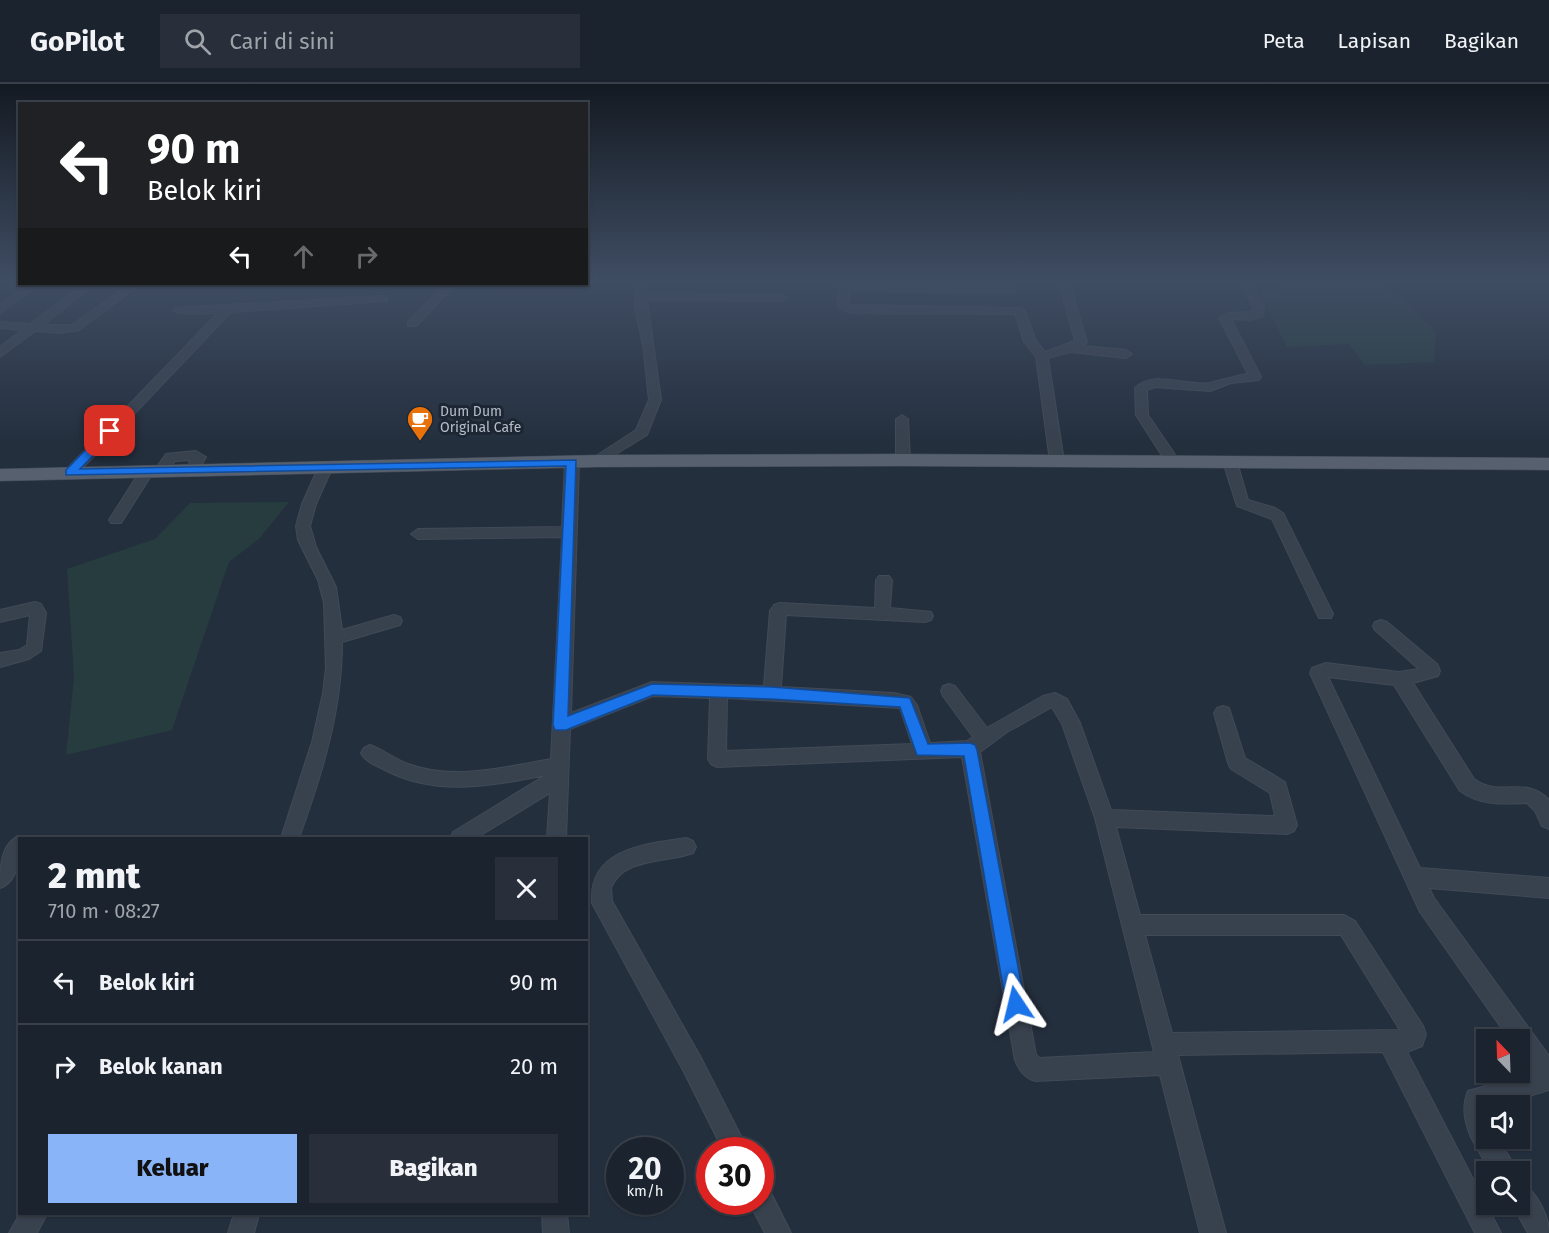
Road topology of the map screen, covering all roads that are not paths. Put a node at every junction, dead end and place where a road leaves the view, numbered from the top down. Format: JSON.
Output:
{"nodes":[{"id":1,"x":22,"y":336,"type":"edge"},
{"id":2,"x":202,"y":336,"type":"edge"},
{"id":3,"x":646,"y":336,"type":"edge"},
{"id":4,"x":1028,"y":336,"type":"edge"},
{"id":5,"x":1080,"y":336,"type":"edge"},
{"id":6,"x":1234,"y":336,"type":"edge"},
{"id":7,"x":1070,"y":348,"type":"junction"},
{"id":8,"x":0,"y":353,"type":"edge"},
{"id":9,"x":1126,"y":354,"type":"dead end"},
{"id":10,"x":1042,"y":357,"type":"junction"},
{"id":11,"x":902,"y":419,"type":"dead end"},
{"id":12,"x":903,"y":460,"type":"junction"},
{"id":13,"x":1057,"y":461,"type":"junction"},
{"id":14,"x":586,"y":462,"type":"junction"},
{"id":15,"x":1173,"y":462,"type":"junction"},
{"id":16,"x":1230,"y":462,"type":"junction"},
{"id":17,"x":1549,"y":464,"type":"edge"},
{"id":18,"x":326,"y":466,"type":"junction"},
{"id":19,"x":153,"y":471,"type":"junction"},
{"id":20,"x":70,"y":472,"type":"junction"},
{"id":21,"x":0,"y":475,"type":"edge"},
{"id":22,"x":116,"y":520,"type":"dead end"},
{"id":23,"x":569,"y":532,"type":"junction"},
{"id":24,"x":417,"y":534,"type":"dead end"},
{"id":25,"x":884,"y":580,"type":"dead end"},
{"id":26,"x":882,"y":614,"type":"junction"},
{"id":27,"x":1325,"y":614,"type":"dead end"},
{"id":28,"x":0,"y":616,"type":"edge"},
{"id":29,"x":925,"y":616,"type":"dead end"},
{"id":30,"x":394,"y":621,"type":"dead end"},
{"id":31,"x":1381,"y":626,"type":"dead end"},
{"id":32,"x":334,"y":638,"type":"junction"},
{"id":33,"x":0,"y":660,"type":"edge"},
{"id":34,"x":1399,"y":679,"type":"junction"},
{"id":35,"x":949,"y":691,"type":"dead end"},
{"id":36,"x":719,"y":692,"type":"junction"},
{"id":37,"x":772,"y":693,"type":"junction"},
{"id":38,"x":1223,"y":713,"type":"dead end"},
{"id":39,"x":560,"y":725,"type":"junction"},
{"id":40,"x":977,"y":744,"type":"junction"},
{"id":41,"x":922,"y":750,"type":"junction"},
{"id":42,"x":370,"y":753,"type":"dead end"},
{"id":43,"x":560,"y":771,"type":"junction"},
{"id":44,"x":1104,"y":818,"type":"junction"},
{"id":45,"x":1549,"y":820,"type":"edge"},
{"id":46,"x":290,"y":837,"type":"edge"},
{"id":47,"x":461,"y":837,"type":"edge"},
{"id":48,"x":557,"y":837,"type":"edge"},
{"id":49,"x":18,"y":845,"type":"edge"},
{"id":50,"x":686,"y":846,"type":"dead end"},
{"id":51,"x":18,"y":847,"type":"edge"},
{"id":52,"x":0,"y":848,"type":"edge"},
{"id":53,"x":1413,"y":877,"type":"junction"},
{"id":54,"x":0,"y":879,"type":"edge"},
{"id":55,"x":1549,"y":888,"type":"edge"},
{"id":56,"x":1131,"y":925,"type":"junction"},
{"id":57,"x":1389,"y":1041,"type":"junction"},
{"id":58,"x":1165,"y":1053,"type":"junction"},
{"id":59,"x":1549,"y":1077,"type":"edge"},
{"id":60,"x":729,"y":1137,"type":"edge"},
{"id":61,"x":1500,"y":1161,"type":"edge"},
{"id":62,"x":1530,"y":1212,"type":"edge"},
{"id":63,"x":33,"y":1215,"type":"edge"},
{"id":64,"x":247,"y":1215,"type":"edge"},
{"id":65,"x":555,"y":1215,"type":"edge"},
{"id":66,"x":769,"y":1215,"type":"edge"},
{"id":67,"x":22,"y":1233,"type":"edge"},
{"id":68,"x":241,"y":1233,"type":"edge"},
{"id":69,"x":556,"y":1233,"type":"edge"},
{"id":70,"x":778,"y":1233,"type":"edge"},
{"id":71,"x":1213,"y":1233,"type":"edge"},
{"id":72,"x":1488,"y":1233,"type":"edge"},
{"id":73,"x":1542,"y":1233,"type":"edge"}],
"edges":[{"from":1,"to":8,"type":"street"},
{"from":2,"to":20,"type":"street"},
{"from":3,"to":14,"type":"street"},
{"from":4,"to":10,"type":"street"},
{"from":5,"to":7,"type":"street"},
{"from":6,"to":15,"type":"street"},
{"from":7,"to":9,"type":"street"},
{"from":7,"to":10,"type":"street"},
{"from":10,"to":13,"type":"street"},
{"from":11,"to":12,"type":"street"},
{"from":12,"to":13,"type":"main road"},
{"from":12,"to":14,"type":"main road"},
{"from":13,"to":15,"type":"main road"},
{"from":14,"to":18,"type":"main road"},
{"from":14,"to":23,"type":"street"},
{"from":15,"to":16,"type":"main road"},
{"from":16,"to":17,"type":"main road"},
{"from":16,"to":27,"type":"street"},
{"from":18,"to":19,"type":"main road"},
{"from":18,"to":32,"type":"street"},
{"from":19,"to":20,"type":"main road"},
{"from":19,"to":22,"type":"street"},
{"from":20,"to":21,"type":"main road"},
{"from":23,"to":24,"type":"street"},
{"from":23,"to":39,"type":"street"},
{"from":25,"to":26,"type":"street"},
{"from":26,"to":29,"type":"street"},
{"from":26,"to":37,"type":"street"},
{"from":28,"to":33,"type":"street"},
{"from":30,"to":32,"type":"street"},
{"from":31,"to":34,"type":"street"},
{"from":32,"to":46,"type":"street"},
{"from":34,"to":45,"type":"street"},
{"from":34,"to":53,"type":"street"},
{"from":35,"to":40,"type":"street"},
{"from":36,"to":37,"type":"street"},
{"from":36,"to":39,"type":"street"},
{"from":36,"to":41,"type":"street"},
{"from":37,"to":41,"type":"street"},
{"from":38,"to":44,"type":"street"},
{"from":39,"to":43,"type":"street"},
{"from":40,"to":41,"type":"street"},
{"from":40,"to":44,"type":"street"},
{"from":40,"to":58,"type":"street"},
{"from":42,"to":43,"type":"street"},
{"from":43,"to":47,"type":"street"},
{"from":43,"to":48,"type":"street"},
{"from":44,"to":56,"type":"street"},
{"from":49,"to":52,"type":"street"},
{"from":50,"to":60,"type":"street"},
{"from":51,"to":54,"type":"street"},
{"from":53,"to":55,"type":"street"},
{"from":53,"to":59,"type":"street"},
{"from":56,"to":57,"type":"street"},
{"from":56,"to":58,"type":"street"},
{"from":57,"to":58,"type":"street"},
{"from":57,"to":72,"type":"street"},
{"from":58,"to":71,"type":"street"},
{"from":59,"to":61,"type":"street"},
{"from":62,"to":73,"type":"street"},
{"from":63,"to":67,"type":"street"},
{"from":64,"to":68,"type":"street"},
{"from":65,"to":69,"type":"street"},
{"from":66,"to":70,"type":"street"}]}
